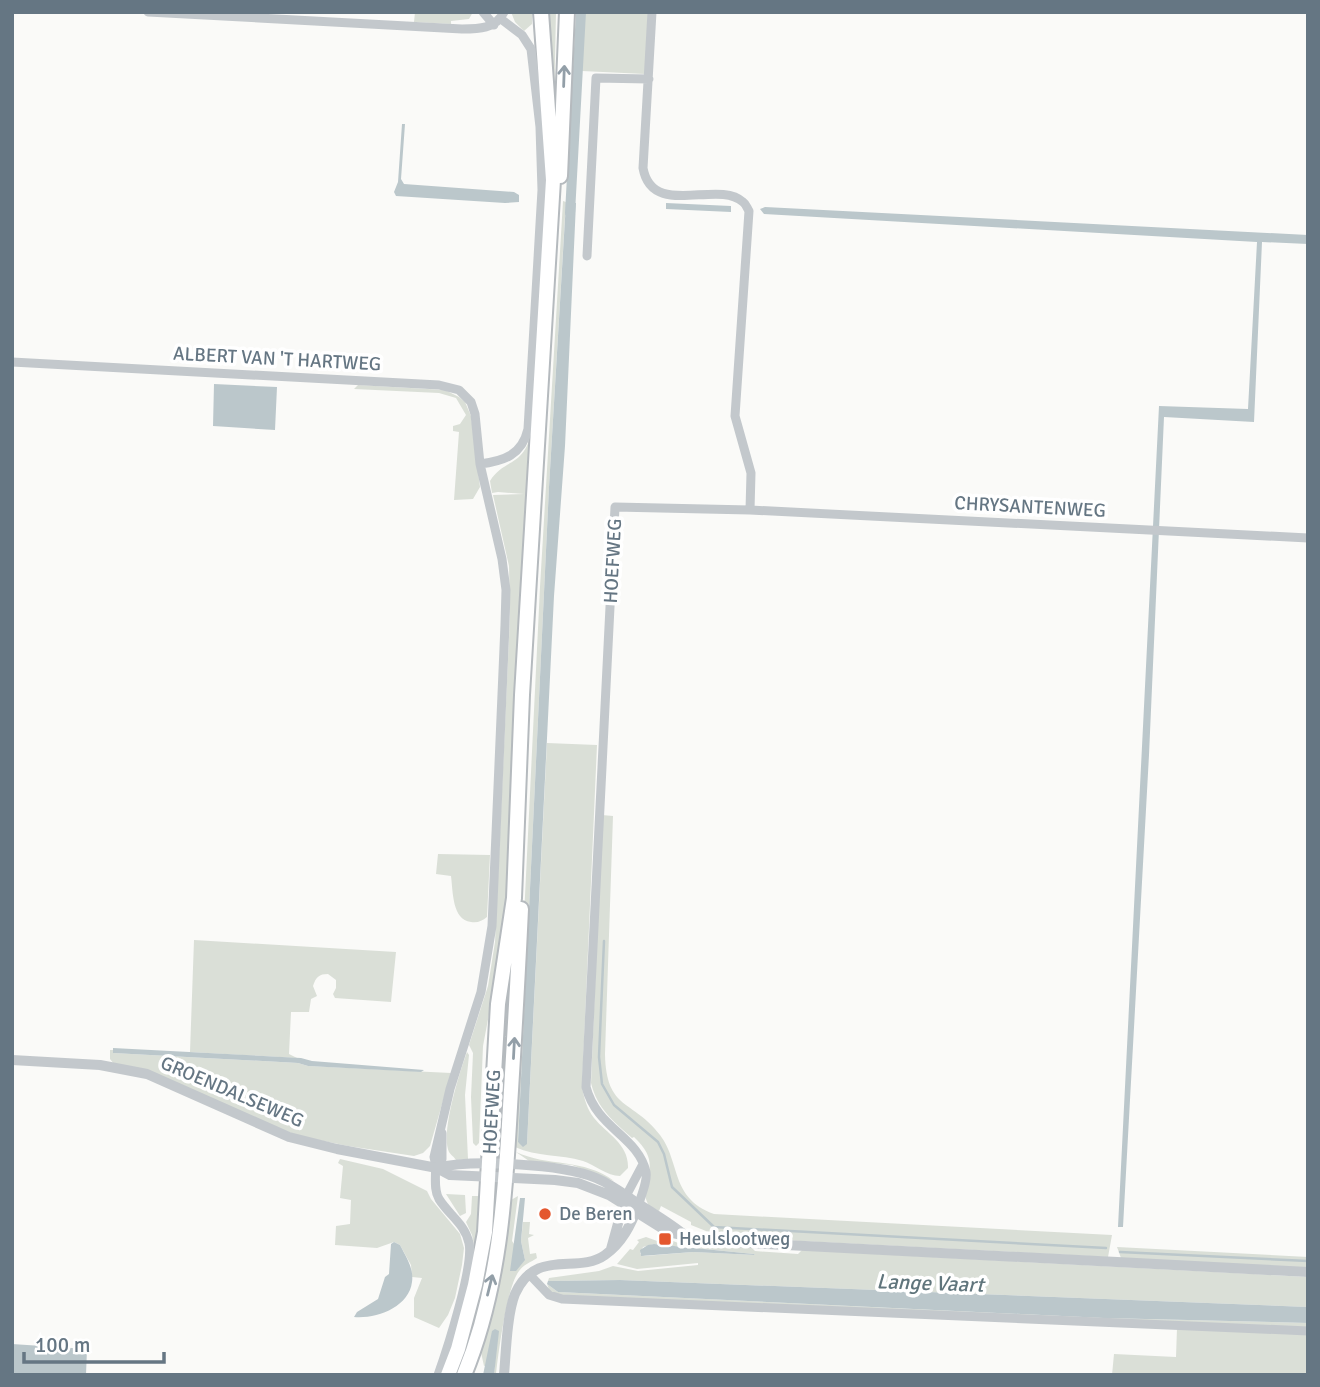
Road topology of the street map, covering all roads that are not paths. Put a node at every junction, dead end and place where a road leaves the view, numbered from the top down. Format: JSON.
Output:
{"nodes":[{"id":1,"x":148,"y":12,"type":"edge"},
{"id":2,"x":483,"y":12,"type":"edge"},
{"id":3,"x":541,"y":12,"type":"edge"},
{"id":4,"x":567,"y":12,"type":"edge"},
{"id":5,"x":652,"y":12,"type":"edge"},
{"id":6,"x":500,"y":19,"type":"edge"},
{"id":7,"x":649,"y":79,"type":"junction"},
{"id":8,"x":587,"y":256,"type":"dead end"},
{"id":9,"x":12,"y":362,"type":"edge"},
{"id":10,"x":480,"y":464,"type":"junction"},
{"id":11,"x":750,"y":510,"type":"junction"},
{"id":12,"x":1308,"y":538,"type":"edge"},
{"id":13,"x":12,"y":1060,"type":"edge"},
{"id":14,"x":643,"y":1164,"type":"junction"},
{"id":15,"x":437,"y":1168,"type":"junction"},
{"id":16,"x":488,"y":1171,"type":"junction"},
{"id":17,"x":507,"y":1172,"type":"junction"},
{"id":18,"x":625,"y":1200,"type":"junction"},
{"id":19,"x":637,"y":1208,"type":"junction"},
{"id":20,"x":611,"y":1249,"type":"junction"},
{"id":21,"x":1308,"y":1272,"type":"edge"},
{"id":22,"x":529,"y":1274,"type":"junction"},
{"id":23,"x":1308,"y":1331,"type":"edge"},
{"id":24,"x":438,"y":1375,"type":"edge"},
{"id":25,"x":448,"y":1375,"type":"edge"},
{"id":26,"x":464,"y":1375,"type":"edge"},
{"id":27,"x":504,"y":1375,"type":"edge"}],
"edges":[{"from":1,"to":6,"type":"street"},
{"from":2,"to":6,"type":"street"},
{"from":3,"to":16,"type":"main road","name":"HOEFWEG"},
{"from":17,"to":4,"type":"main road","name":"HOEFWEG","one_way":true},
{"from":5,"to":7,"type":"street"},
{"from":6,"to":10,"type":"street"},
{"from":7,"to":8,"type":"street"},
{"from":7,"to":11,"type":"street"},
{"from":9,"to":10,"type":"street","name":"ALBERT VAN 'T HARTWEG"},
{"from":10,"to":15,"type":"street","name":"HOEFWEG"},
{"from":11,"to":12,"type":"street","name":"CHRYSANTENWEG"},
{"from":11,"to":14,"type":"street","name":"HOEFWEG"},
{"from":13,"to":15,"type":"street","name":"GROENDALSEWEG"},
{"from":14,"to":18,"type":"street"},
{"from":14,"to":19,"type":"street"},
{"from":15,"to":16,"type":"street","name":"GROENDALSEWEG"},
{"from":15,"to":24,"type":"street","name":"HOEFWEG"},
{"from":16,"to":17,"type":"street","name":"GROENDALSEWEG"},
{"from":16,"to":25,"type":"main road","name":"HOEFWEG"},
{"from":17,"to":18,"type":"street"},
{"from":26,"to":17,"type":"main road","name":"HOEFWEG","one_way":true},
{"from":18,"to":19,"type":"street"},
{"from":18,"to":20,"type":"street"},
{"from":19,"to":20,"type":"street"},
{"from":19,"to":21,"type":"street"},
{"from":20,"to":22,"type":"street"},
{"from":22,"to":23,"type":"street"},
{"from":22,"to":27,"type":"street"}]}
